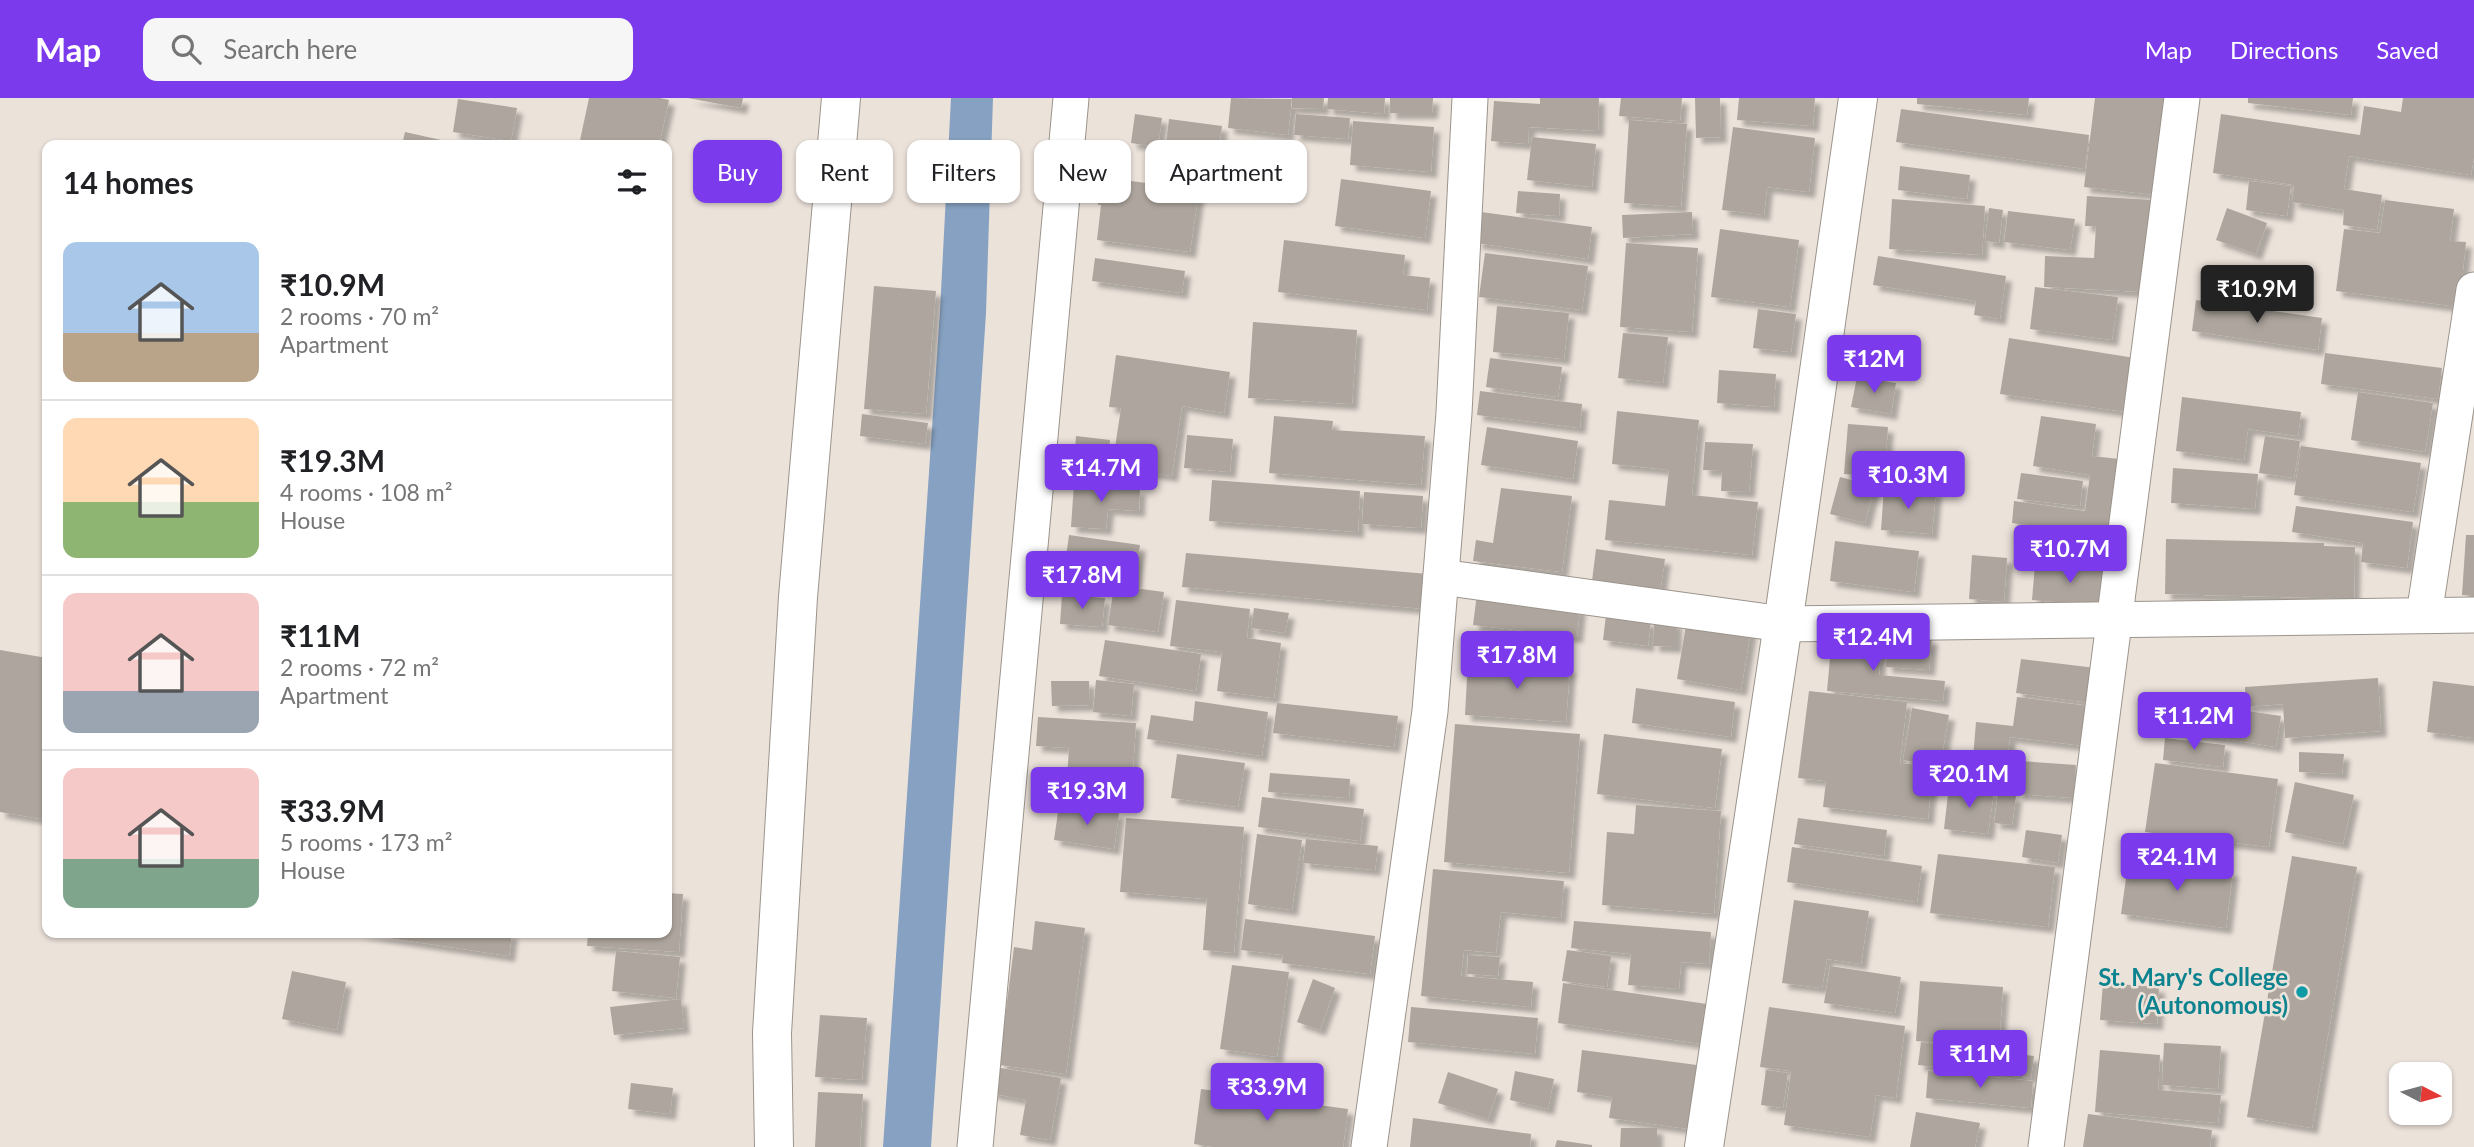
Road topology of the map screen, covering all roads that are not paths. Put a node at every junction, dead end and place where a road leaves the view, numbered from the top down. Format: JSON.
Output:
{"nodes":[{"id":1,"x":841,"y":98,"type":"edge"},
{"id":2,"x":1071,"y":98,"type":"edge"},
{"id":3,"x":1470,"y":98,"type":"edge"},
{"id":4,"x":1858,"y":98,"type":"edge"},
{"id":5,"x":2182,"y":98,"type":"edge"},
{"id":6,"x":2474,"y":290,"type":"edge"},
{"id":7,"x":1441,"y":577,"type":"junction"},
{"id":8,"x":2424,"y":615,"type":"junction"},
{"id":9,"x":2474,"y":615,"type":"edge"},
{"id":10,"x":2116,"y":618,"type":"junction"},
{"id":11,"x":1783,"y":624,"type":"junction"},
{"id":12,"x":774,"y":1147,"type":"edge"},
{"id":13,"x":975,"y":1147,"type":"edge"},
{"id":14,"x":1368,"y":1147,"type":"edge"},
{"id":15,"x":1704,"y":1147,"type":"edge"},
{"id":16,"x":2046,"y":1147,"type":"edge"}],
"edges":[{"from":1,"to":12,"type":"main road"},
{"from":2,"to":13,"type":"street"},
{"from":3,"to":7,"type":"street"},
{"from":4,"to":11,"type":"main road"},
{"from":5,"to":10,"type":"street"},
{"from":6,"to":8,"type":"street"},
{"from":7,"to":11,"type":"street"},
{"from":7,"to":14,"type":"street"},
{"from":8,"to":9,"type":"street"},
{"from":8,"to":10,"type":"street"},
{"from":10,"to":11,"type":"street"},
{"from":10,"to":16,"type":"street"},
{"from":11,"to":15,"type":"main road"}]}
